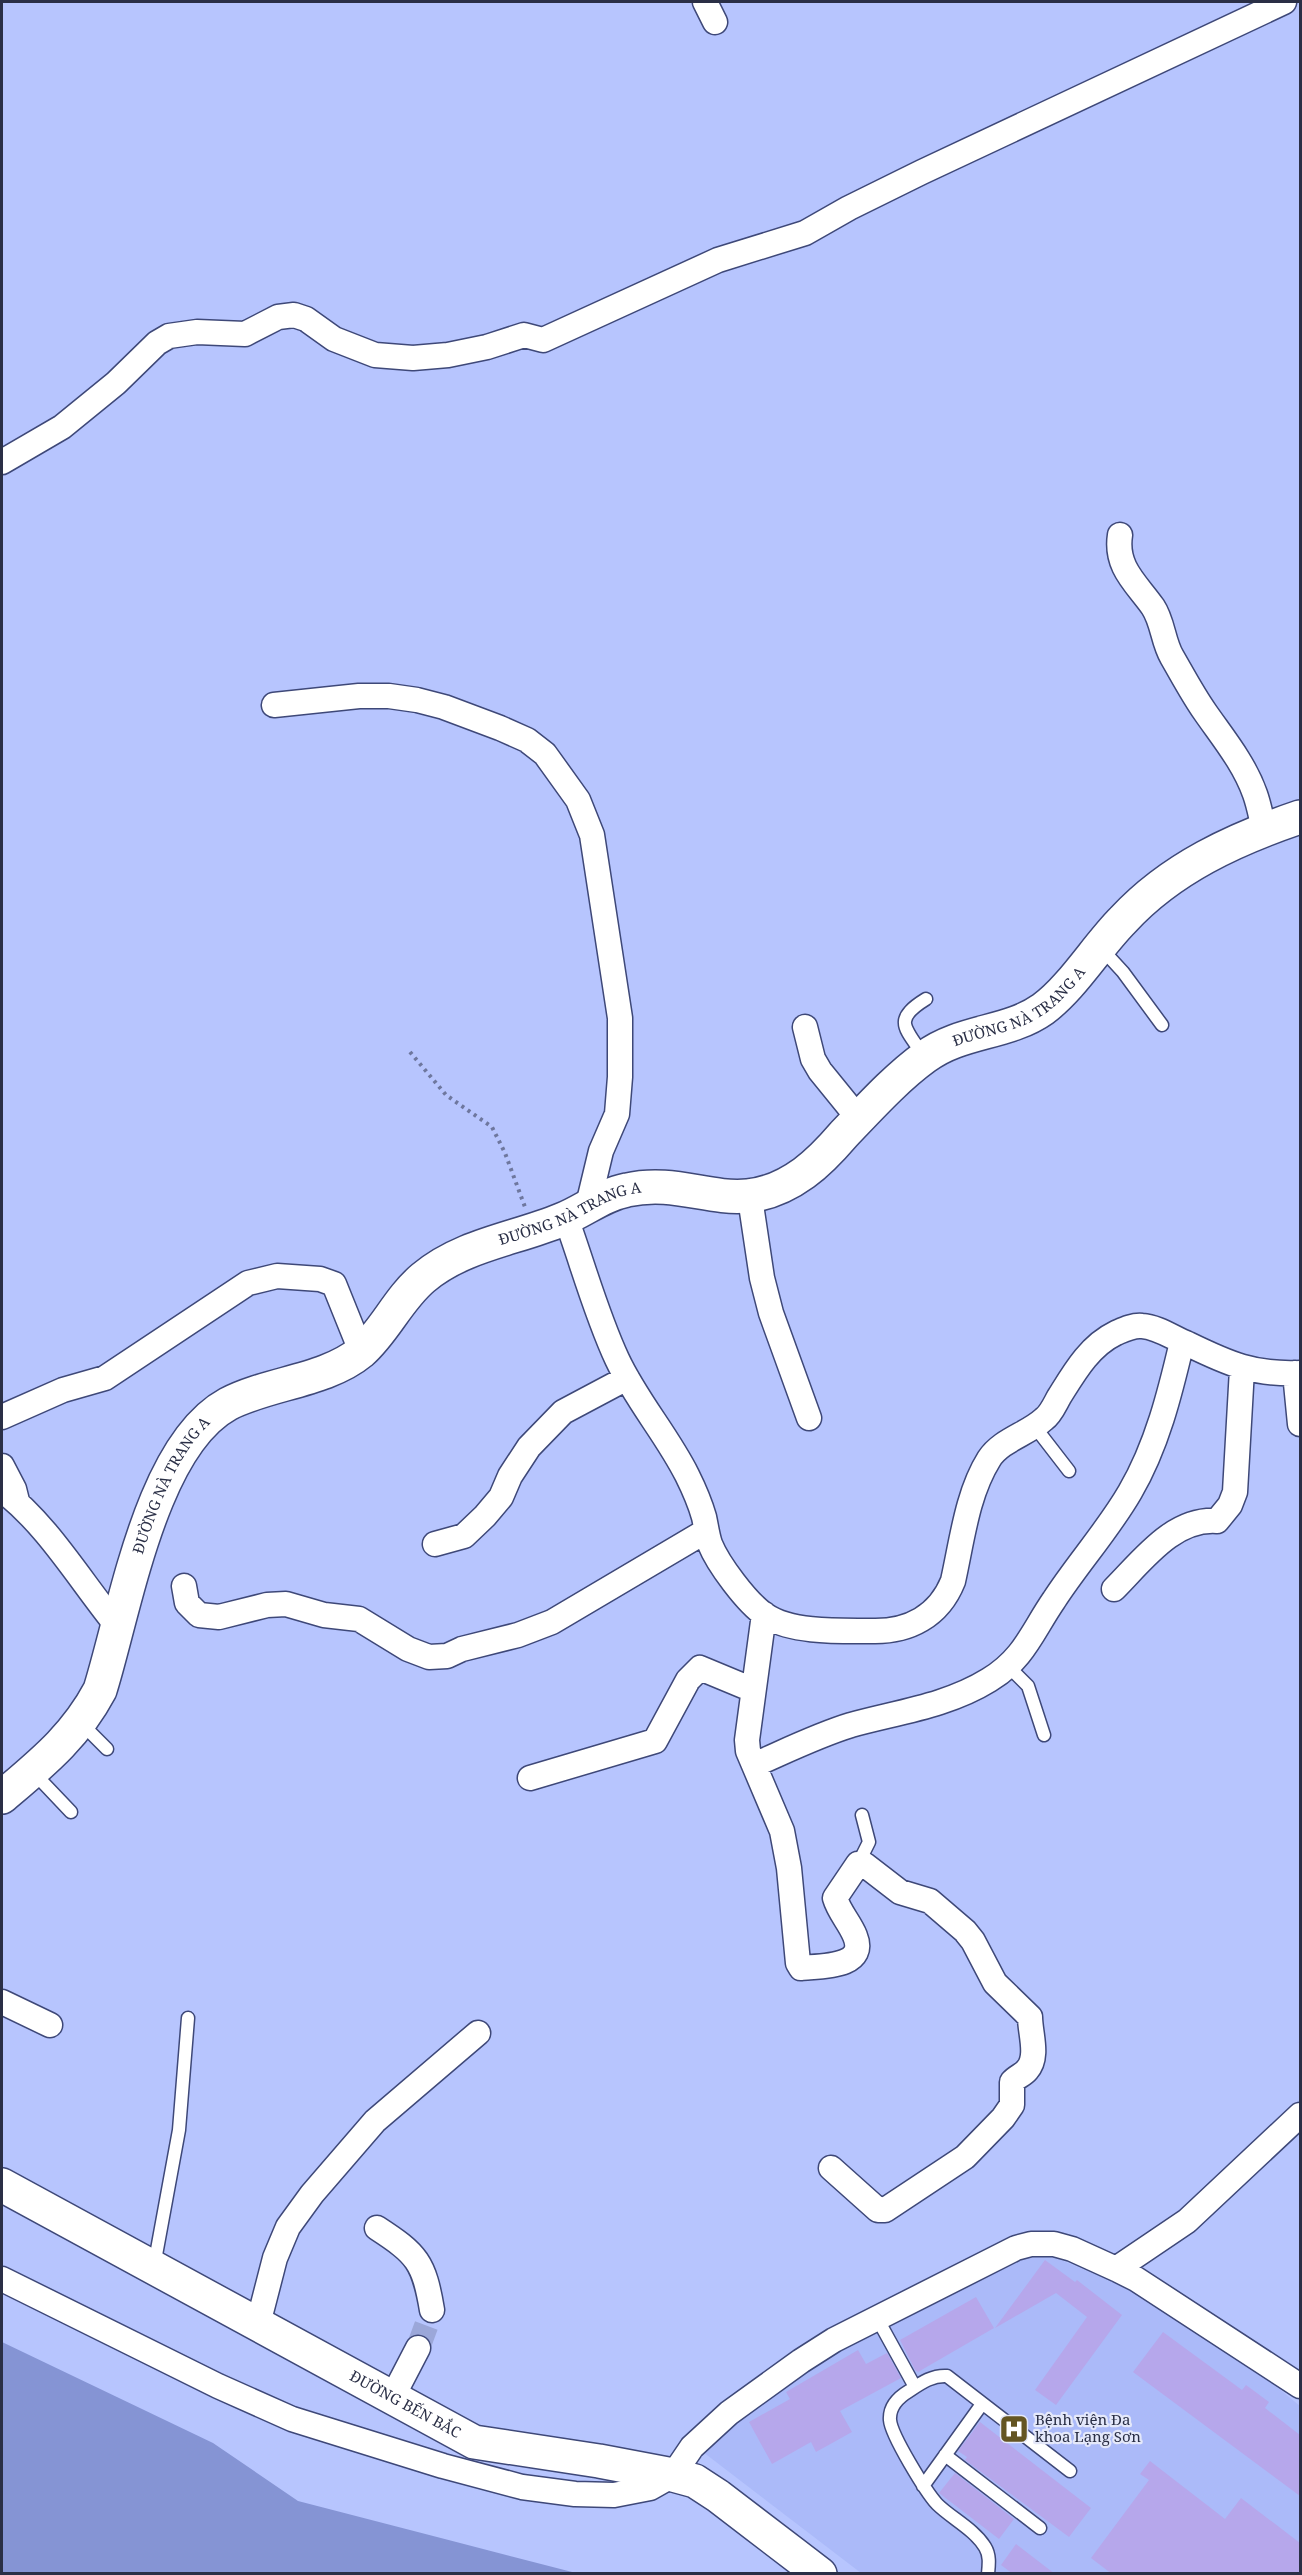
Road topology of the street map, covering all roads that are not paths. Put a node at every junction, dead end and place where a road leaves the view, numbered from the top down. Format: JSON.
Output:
{"nodes":[{"id":1,"x":1284,"y":2,"type":"edge"},
{"id":2,"x":2,"y":462,"type":"edge"},
{"id":3,"x":1120,"y":535,"type":"dead end"},
{"id":4,"x":274,"y":705,"type":"dead end"},
{"id":5,"x":1300,"y":817,"type":"edge"},
{"id":6,"x":1264,"y":829,"type":"junction"},
{"id":7,"x":1099,"y":947,"type":"junction"},
{"id":8,"x":926,"y":999,"type":"dead end"},
{"id":9,"x":1162,"y":1025,"type":"dead end"},
{"id":10,"x":805,"y":1027,"type":"dead end"},
{"id":11,"x":925,"y":1057,"type":"junction"},
{"id":12,"x":859,"y":1119,"type":"junction"},
{"id":13,"x":750,"y":1198,"type":"junction"},
{"id":14,"x":577,"y":1212,"type":"junction"},
{"id":15,"x":1182,"y":1342,"type":"junction"},
{"id":16,"x":361,"y":1352,"type":"junction"},
{"id":17,"x":1242,"y":1369,"type":"junction"},
{"id":18,"x":1298,"y":1373,"type":"edge"},
{"id":19,"x":627,"y":1378,"type":"junction"},
{"id":20,"x":2,"y":1417,"type":"edge"},
{"id":21,"x":808,"y":1418,"type":"dead end"},
{"id":22,"x":1300,"y":1424,"type":"edge"},
{"id":23,"x":1035,"y":1427,"type":"junction"},
{"id":24,"x":2,"y":1466,"type":"edge"},
{"id":25,"x":1069,"y":1471,"type":"dead end"},
{"id":26,"x":9,"y":1496,"type":"edge"},
{"id":27,"x":706,"y":1531,"type":"junction"},
{"id":28,"x":435,"y":1544,"type":"dead end"},
{"id":29,"x":184,"y":1586,"type":"dead end"},
{"id":30,"x":1114,"y":1589,"type":"dead end"},
{"id":31,"x":764,"y":1614,"type":"junction"},
{"id":32,"x":118,"y":1628,"type":"junction"},
{"id":33,"x":1009,"y":1667,"type":"junction"},
{"id":34,"x":753,"y":1690,"type":"junction"},
{"id":35,"x":81,"y":1723,"type":"junction"},
{"id":36,"x":1044,"y":1735,"type":"dead end"},
{"id":37,"x":107,"y":1749,"type":"dead end"},
{"id":38,"x":754,"y":1765,"type":"junction"},
{"id":39,"x":32,"y":1771,"type":"junction"},
{"id":40,"x":530,"y":1778,"type":"dead end"},
{"id":41,"x":2,"y":1797,"type":"edge"},
{"id":42,"x":71,"y":1812,"type":"dead end"},
{"id":43,"x":862,"y":1815,"type":"dead end"},
{"id":44,"x":858,"y":1864,"type":"junction"},
{"id":45,"x":2,"y":2002,"type":"edge"},
{"id":46,"x":188,"y":2018,"type":"dead end"},
{"id":47,"x":50,"y":2025,"type":"dead end"},
{"id":48,"x":477,"y":2033,"type":"dead end"},
{"id":49,"x":1300,"y":2115,"type":"edge"},
{"id":50,"x":831,"y":2168,"type":"dead end"},
{"id":51,"x":2,"y":2185,"type":"edge"},
{"id":52,"x":376,"y":2228,"type":"dead end"},
{"id":53,"x":154,"y":2267,"type":"junction"},
{"id":54,"x":1116,"y":2269,"type":"junction"},
{"id":55,"x":2,"y":2279,"type":"edge"},
{"id":56,"x":432,"y":2310,"type":"tunnel mouth"},
{"id":57,"x":877,"y":2318,"type":"junction"},
{"id":58,"x":258,"y":2324,"type":"junction"},
{"id":59,"x":418,"y":2348,"type":"tunnel mouth"},
{"id":60,"x":1298,"y":2382,"type":"edge"},
{"id":61,"x":915,"y":2387,"type":"junction"},
{"id":62,"x":392,"y":2398,"type":"junction"},
{"id":63,"x":982,"y":2404,"type":"junction"},
{"id":64,"x":945,"y":2455,"type":"junction"},
{"id":65,"x":1070,"y":2470,"type":"dead end"},
{"id":66,"x":673,"y":2475,"type":"junction"},
{"id":67,"x":923,"y":2486,"type":"junction"},
{"id":68,"x":1040,"y":2528,"type":"dead end"},
{"id":69,"x":820,"y":2574,"type":"edge"},
{"id":70,"x":988,"y":2574,"type":"edge"}],
"edges":[{"from":1,"to":2,"type":"street"},
{"from":3,"to":6,"type":"street"},
{"from":4,"to":14,"type":"street"},
{"from":5,"to":6,"type":"street","name":"ĐƯỜNG NÀ TRANG A"},
{"from":6,"to":7,"type":"street","name":"ĐƯỜNG NÀ TRANG A"},
{"from":7,"to":9,"type":"lane"},
{"from":7,"to":11,"type":"street","name":"ĐƯỜNG NÀ TRANG A"},
{"from":8,"to":11,"type":"lane"},
{"from":10,"to":12,"type":"street"},
{"from":11,"to":12,"type":"street","name":"ĐƯỜNG NÀ TRANG A"},
{"from":12,"to":13,"type":"street","name":"ĐƯỜNG NÀ TRANG A"},
{"from":13,"to":14,"type":"street","name":"ĐƯỜNG NÀ TRANG A"},
{"from":13,"to":21,"type":"street"},
{"from":14,"to":16,"type":"street","name":"ĐƯỜNG NÀ TRANG A"},
{"from":14,"to":19,"type":"street"},
{"from":15,"to":17,"type":"street"},
{"from":15,"to":23,"type":"street"},
{"from":15,"to":33,"type":"street"},
{"from":16,"to":20,"type":"street"},
{"from":16,"to":32,"type":"street","name":"ĐƯỜNG NÀ TRANG A"},
{"from":17,"to":18,"type":"street"},
{"from":17,"to":30,"type":"street"},
{"from":18,"to":22,"type":"street"},
{"from":19,"to":27,"type":"street"},
{"from":19,"to":28,"type":"street"},
{"from":23,"to":25,"type":"lane"},
{"from":23,"to":31,"type":"street"},
{"from":24,"to":26,"type":"street"},
{"from":26,"to":32,"type":"street"},
{"from":27,"to":29,"type":"street"},
{"from":27,"to":31,"type":"street"},
{"from":31,"to":34,"type":"street"},
{"from":32,"to":35,"type":"street","name":"ĐƯỜNG NÀ TRANG A"},
{"from":33,"to":36,"type":"lane"},
{"from":33,"to":38,"type":"street"},
{"from":34,"to":38,"type":"street"},
{"from":34,"to":40,"type":"street"},
{"from":35,"to":37,"type":"lane"},
{"from":35,"to":39,"type":"street","name":"ĐƯỜNG NÀ TRANG A"},
{"from":38,"to":44,"type":"street"},
{"from":39,"to":41,"type":"street","name":"ĐƯỜNG NÀ TRANG A"},
{"from":39,"to":42,"type":"lane"},
{"from":43,"to":44,"type":"lane"},
{"from":44,"to":50,"type":"street"},
{"from":45,"to":47,"type":"street"},
{"from":46,"to":53,"type":"lane"},
{"from":48,"to":58,"type":"street"},
{"from":49,"to":54,"type":"street"},
{"from":51,"to":53,"type":"street","name":"ĐƯỜNG BẾN BẮC"},
{"from":52,"to":56,"type":"street"},
{"from":53,"to":58,"type":"street","name":"ĐƯỜNG BẾN BẮC"},
{"from":54,"to":57,"type":"street"},
{"from":54,"to":60,"type":"street"},
{"from":55,"to":66,"type":"street"},
{"from":57,"to":61,"type":"lane"},
{"from":57,"to":66,"type":"street"},
{"from":58,"to":62,"type":"street","name":"ĐƯỜNG BẾN BẮC"},
{"from":59,"to":62,"type":"street"},
{"from":61,"to":63,"type":"lane"},
{"from":61,"to":67,"type":"lane"},
{"from":62,"to":66,"type":"street","name":"ĐƯỜNG BẾN BẮC"},
{"from":63,"to":64,"type":"lane"},
{"from":63,"to":65,"type":"lane"},
{"from":64,"to":67,"type":"lane"},
{"from":64,"to":68,"type":"lane"},
{"from":66,"to":69,"type":"street","name":"ĐƯỜNG BẾN BẮC"},
{"from":67,"to":70,"type":"lane"}]}
